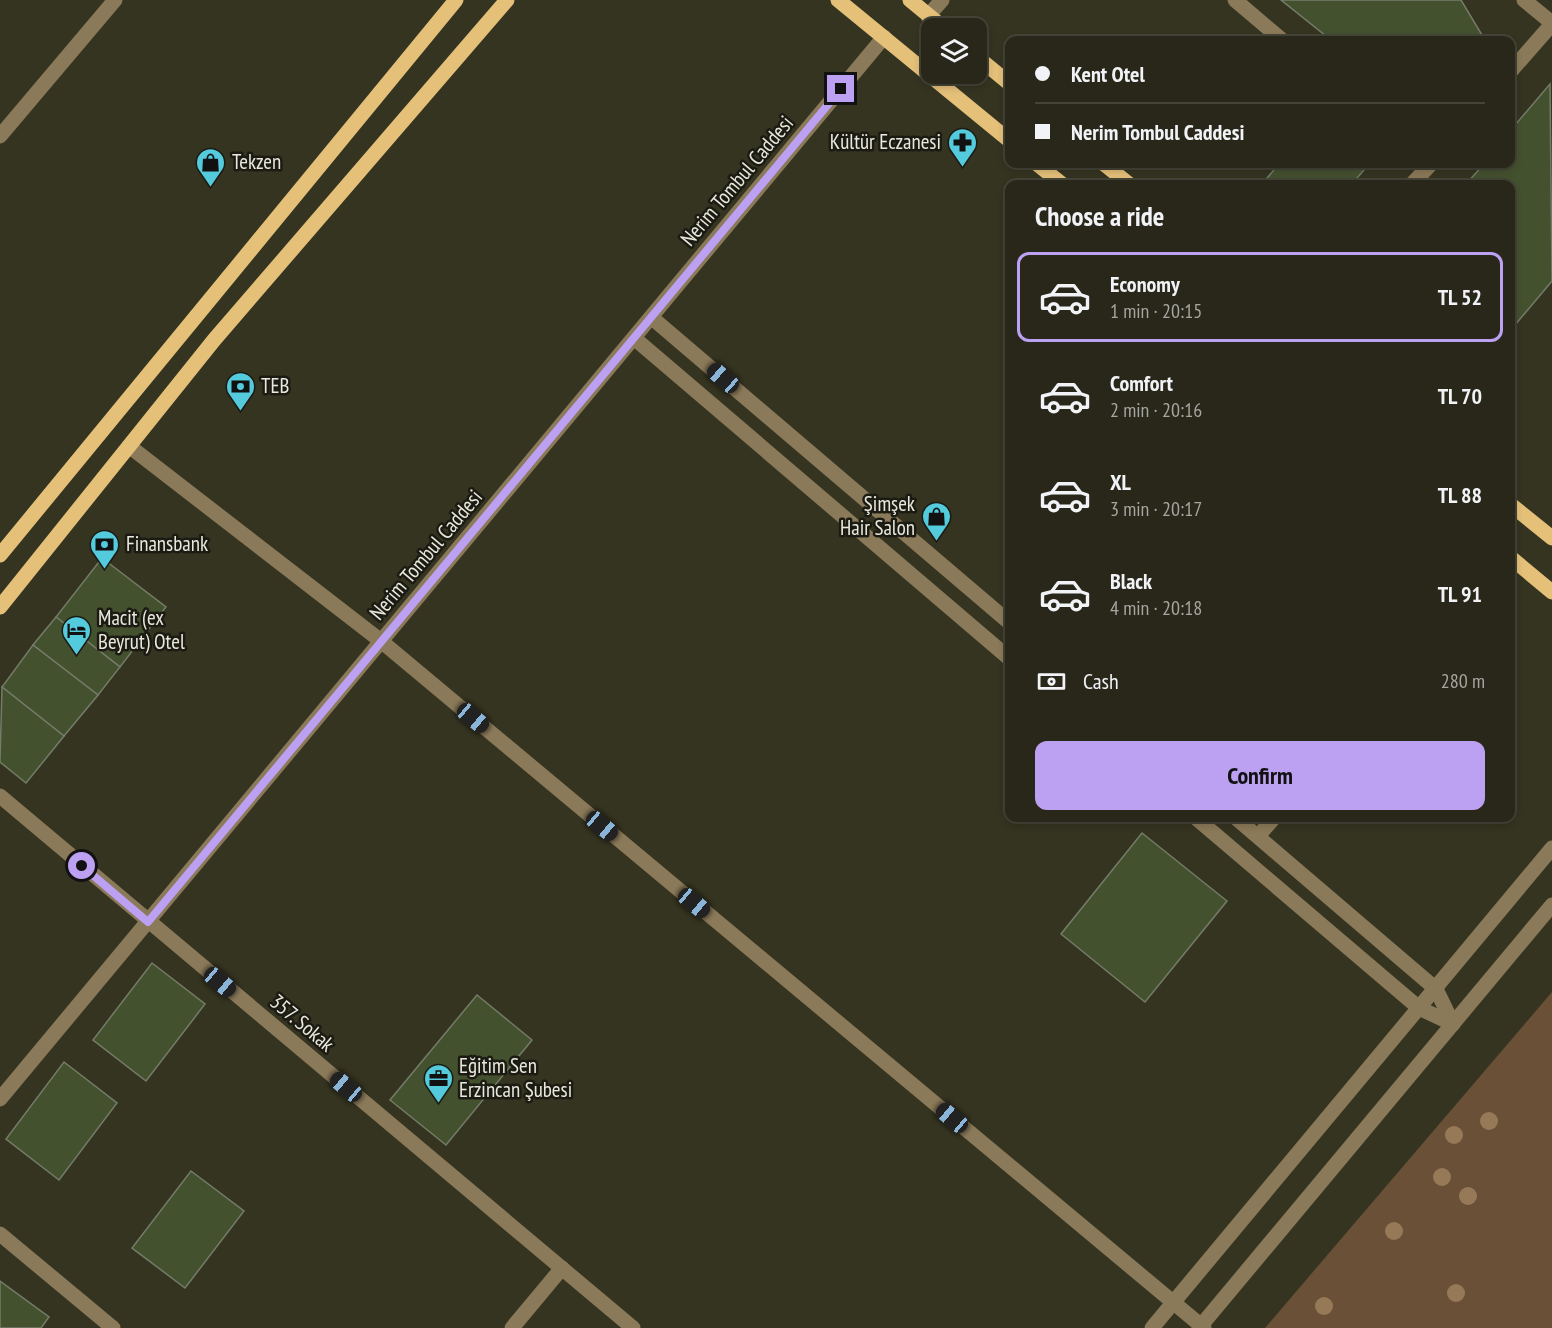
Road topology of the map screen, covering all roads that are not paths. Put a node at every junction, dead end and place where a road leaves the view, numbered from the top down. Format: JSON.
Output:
{"nodes":[{"id":1,"x":115,"y":0,"type":"edge"},
{"id":2,"x":456,"y":0,"type":"edge"},
{"id":3,"x":507,"y":0,"type":"edge"},
{"id":4,"x":838,"y":0,"type":"edge"},
{"id":5,"x":910,"y":0,"type":"edge"},
{"id":6,"x":942,"y":0,"type":"edge"},
{"id":7,"x":1235,"y":0,"type":"edge"},
{"id":8,"x":1524,"y":0,"type":"edge"},
{"id":9,"x":928,"y":16,"type":"junction"},
{"id":10,"x":931,"y":18,"type":"edge"},
{"id":11,"x":1552,"y":23,"type":"edge"},
{"id":12,"x":1277,"y":36,"type":"edge"},
{"id":13,"x":884,"y":37,"type":"junction"},
{"id":14,"x":987,"y":65,"type":"edge"},
{"id":15,"x":1515,"y":66,"type":"edge"},
{"id":16,"x":1005,"y":80,"type":"edge"},
{"id":17,"x":0,"y":136,"type":"edge"},
{"id":18,"x":1005,"y":137,"type":"edge"},
{"id":19,"x":1042,"y":168,"type":"edge"},
{"id":20,"x":1109,"y":168,"type":"edge"},
{"id":21,"x":1425,"y":168,"type":"edge"},
{"id":22,"x":1057,"y":180,"type":"edge"},
{"id":23,"x":1124,"y":180,"type":"edge"},
{"id":24,"x":1415,"y":180,"type":"edge"},
{"id":25,"x":651,"y":317,"type":"junction"},
{"id":26,"x":634,"y":338,"type":"junction"},
{"id":27,"x":129,"y":446,"type":"junction"},
{"id":28,"x":1515,"y":508,"type":"edge"},
{"id":29,"x":1552,"y":538,"type":"edge"},
{"id":30,"x":0,"y":555,"type":"edge"},
{"id":31,"x":1515,"y":561,"type":"edge"},
{"id":32,"x":1552,"y":592,"type":"edge"},
{"id":33,"x":0,"y":607,"type":"edge"},
{"id":34,"x":1005,"y":619,"type":"edge"},
{"id":35,"x":381,"y":641,"type":"junction"},
{"id":36,"x":1005,"y":655,"type":"edge"},
{"id":37,"x":0,"y":796,"type":"edge"},
{"id":38,"x":1201,"y":822,"type":"edge"},
{"id":39,"x":1241,"y":822,"type":"edge"},
{"id":40,"x":1270,"y":822,"type":"edge"},
{"id":41,"x":1258,"y":836,"type":"junction"},
{"id":42,"x":1552,"y":848,"type":"edge"},
{"id":43,"x":1552,"y":905,"type":"edge"},
{"id":44,"x":148,"y":922,"type":"junction"},
{"id":45,"x":1436,"y":989,"type":"junction"},
{"id":46,"x":1419,"y":1008,"type":"junction"},
{"id":47,"x":1454,"y":1024,"type":"junction"},
{"id":48,"x":0,"y":1099,"type":"edge"},
{"id":49,"x":0,"y":1234,"type":"edge"},
{"id":50,"x":562,"y":1268,"type":"junction"},
{"id":51,"x":1173,"y":1303,"type":"junction"},
{"id":52,"x":1201,"y":1327,"type":"edge"},
{"id":53,"x":113,"y":1328,"type":"edge"},
{"id":54,"x":512,"y":1328,"type":"edge"},
{"id":55,"x":633,"y":1328,"type":"edge"},
{"id":56,"x":1152,"y":1328,"type":"edge"}],
"edges":[{"from":1,"to":17,"type":"street"},
{"from":2,"to":30,"type":"main road"},
{"from":3,"to":27,"type":"main road"},
{"from":4,"to":13,"type":"main road"},
{"from":5,"to":9,"type":"main road"},
{"from":6,"to":9,"type":"street"},
{"from":7,"to":12,"type":"street"},
{"from":8,"to":11,"type":"street"},
{"from":9,"to":10,"type":"main road"},
{"from":11,"to":15,"type":"street"},
{"from":13,"to":18,"type":"main road"},
{"from":13,"to":25,"type":"street","name":"Nerim Tombul Caddesi"},
{"from":14,"to":16,"type":"main road"},
{"from":19,"to":22,"type":"main road"},
{"from":20,"to":23,"type":"main road"},
{"from":21,"to":24,"type":"street"},
{"from":25,"to":26,"type":"street","name":"Nerim Tombul Caddesi"},
{"from":25,"to":34,"type":"street"},
{"from":26,"to":35,"type":"street","name":"Nerim Tombul Caddesi"},
{"from":26,"to":36,"type":"street"},
{"from":27,"to":33,"type":"main road"},
{"from":27,"to":35,"type":"street"},
{"from":28,"to":29,"type":"main road"},
{"from":31,"to":32,"type":"main road"},
{"from":35,"to":44,"type":"street","name":"Nerim Tombul Caddesi"},
{"from":35,"to":51,"type":"street"},
{"from":37,"to":44,"type":"street","name":"357. Sokak"},
{"from":38,"to":46,"type":"street"},
{"from":39,"to":41,"type":"street"},
{"from":40,"to":41,"type":"street"},
{"from":41,"to":45,"type":"street"},
{"from":42,"to":45,"type":"street"},
{"from":43,"to":47,"type":"street"},
{"from":44,"to":48,"type":"street","name":"Nerim Tombul Caddesi"},
{"from":44,"to":50,"type":"street","name":"357. Sokak"},
{"from":45,"to":46,"type":"street"},
{"from":45,"to":47,"type":"street"},
{"from":46,"to":47,"type":"street"},
{"from":46,"to":51,"type":"street"},
{"from":47,"to":52,"type":"street"},
{"from":49,"to":53,"type":"street"},
{"from":50,"to":54,"type":"street"},
{"from":50,"to":55,"type":"street","name":"357. Sokak"},
{"from":51,"to":52,"type":"street"},
{"from":51,"to":56,"type":"street"}]}
